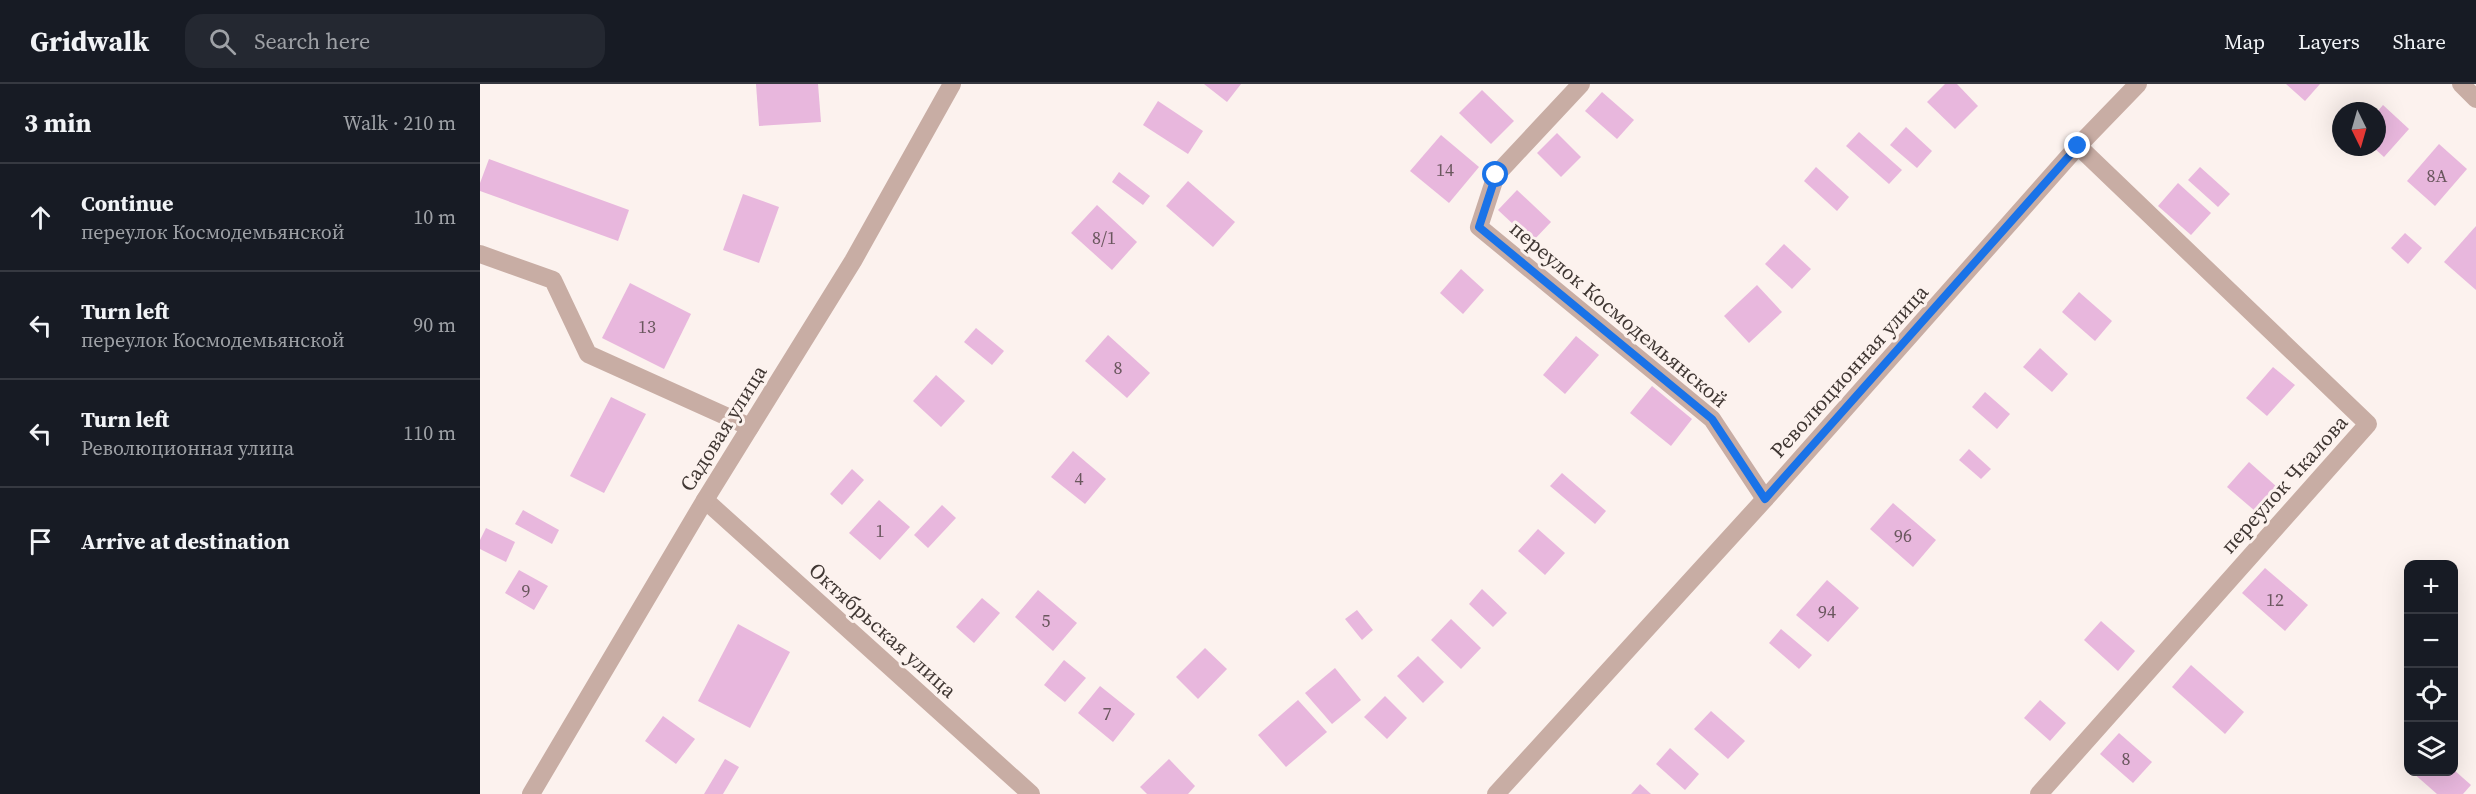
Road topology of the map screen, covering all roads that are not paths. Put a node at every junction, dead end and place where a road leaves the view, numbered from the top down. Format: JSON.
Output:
{"nodes":[{"id":1,"x":952,"y":84,"type":"edge"},
{"id":2,"x":1581,"y":84,"type":"edge"},
{"id":3,"x":2138,"y":84,"type":"edge"},
{"id":4,"x":2461,"y":84,"type":"edge"},
{"id":5,"x":2476,"y":99,"type":"edge"},
{"id":6,"x":2078,"y":146,"type":"junction"},
{"id":7,"x":480,"y":254,"type":"edge"},
{"id":8,"x":750,"y":427,"type":"junction"},
{"id":9,"x":1765,"y":499,"type":"junction"},
{"id":10,"x":705,"y":500,"type":"junction"},
{"id":11,"x":531,"y":794,"type":"edge"},
{"id":12,"x":1031,"y":794,"type":"edge"},
{"id":13,"x":1496,"y":794,"type":"edge"},
{"id":14,"x":2039,"y":794,"type":"edge"}],
"edges":[{"from":1,"to":8,"type":"street","name":"Садовая улица"},
{"from":2,"to":9,"type":"street","name":"переулок Космодемьянской"},
{"from":3,"to":6,"type":"street","name":"Революционная улица"},
{"from":4,"to":5,"type":"street"},
{"from":6,"to":9,"type":"street","name":"Революционная улица"},
{"from":6,"to":14,"type":"street","name":"переулок Чкалова"},
{"from":7,"to":8,"type":"street"},
{"from":8,"to":10,"type":"street","name":"Садовая улица"},
{"from":9,"to":13,"type":"street","name":"Революционная улица"},
{"from":10,"to":11,"type":"street","name":"Садовая улица"},
{"from":10,"to":12,"type":"street","name":"Октябрьская улица"}]}
